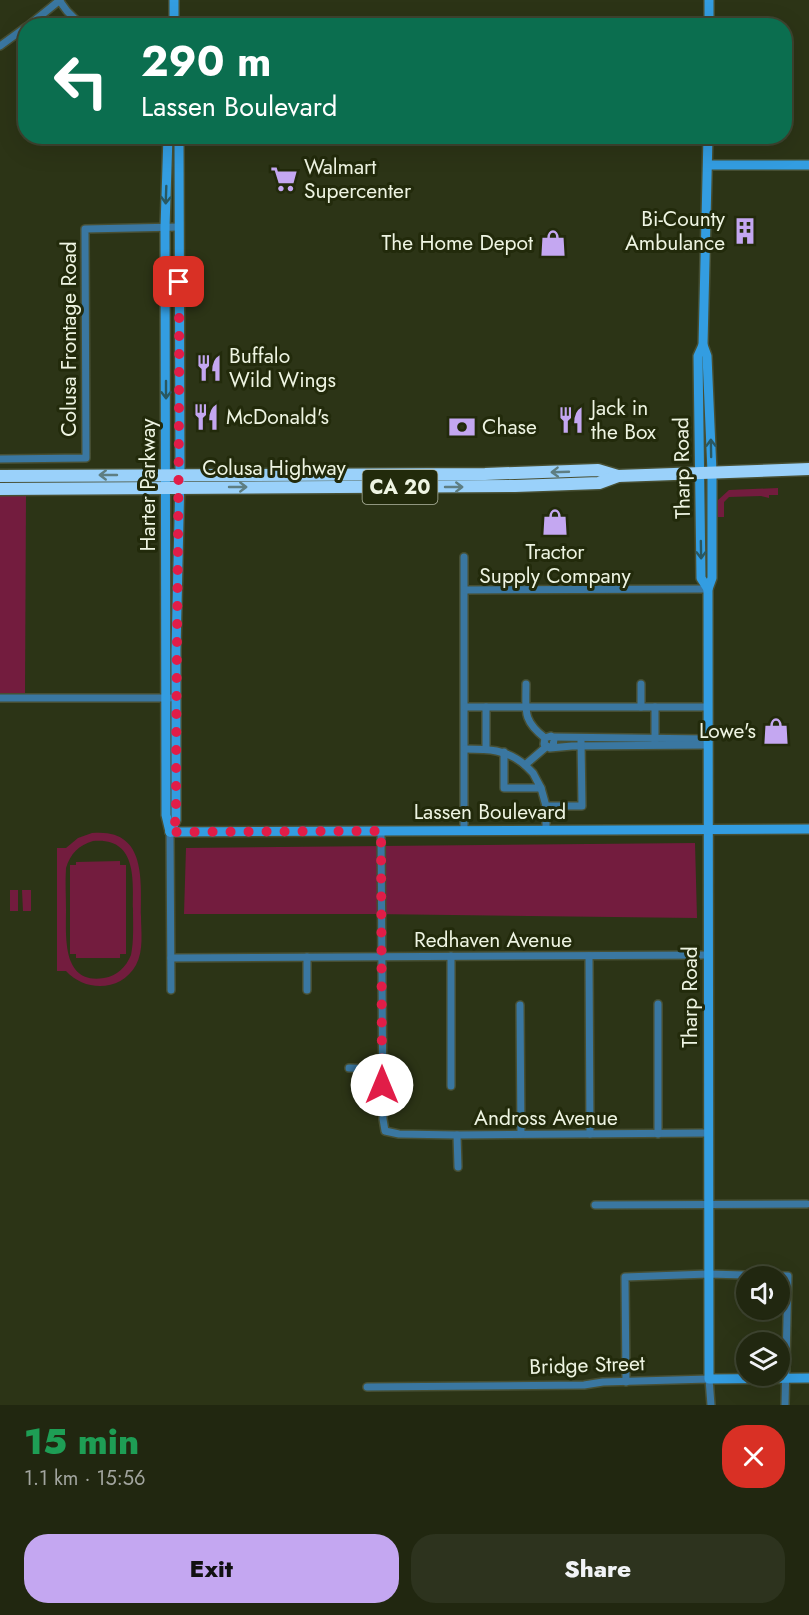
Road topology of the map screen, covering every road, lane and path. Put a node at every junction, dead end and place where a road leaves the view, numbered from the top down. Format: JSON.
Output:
{"nodes":[{"id":1,"x":59,"y":0,"type":"edge"},
{"id":2,"x":174,"y":0,"type":"edge"},
{"id":3,"x":709,"y":0,"type":"edge"},
{"id":4,"x":36,"y":18,"type":"edge"},
{"id":5,"x":74,"y":18,"type":"edge"},
{"id":6,"x":174,"y":18,"type":"edge"},
{"id":7,"x":709,"y":18,"type":"edge"},
{"id":8,"x":18,"y":32,"type":"edge"},
{"id":9,"x":0,"y":46,"type":"edge"},
{"id":10,"x":168,"y":144,"type":"edge"},
{"id":11,"x":179,"y":144,"type":"edge"},
{"id":12,"x":708,"y":144,"type":"edge"},
{"id":13,"x":708,"y":165,"type":"junction"},
{"id":14,"x":809,"y":165,"type":"edge"},
{"id":15,"x":165,"y":227,"type":"junction"},
{"id":16,"x":179,"y":227,"type":"junction"},
{"id":17,"x":0,"y":459,"type":"edge"},
{"id":18,"x":809,"y":469,"type":"edge"},
{"id":19,"x":706,"y":472,"type":"junction"},
{"id":20,"x":166,"y":475,"type":"junction"},
{"id":21,"x":0,"y":476,"type":"edge"},
{"id":22,"x":180,"y":481,"type":"junction"},
{"id":23,"x":166,"y":488,"type":"junction"},
{"id":24,"x":0,"y":489,"type":"edge"},
{"id":25,"x":464,"y":557,"type":"dead end"},
{"id":26,"x":708,"y":589,"type":"junction"},
{"id":27,"x":465,"y":590,"type":"junction"},
{"id":28,"x":526,"y":684,"type":"dead end"},
{"id":29,"x":640,"y":684,"type":"dead end"},
{"id":30,"x":0,"y":698,"type":"edge"},
{"id":31,"x":171,"y":698,"type":"junction"},
{"id":32,"x":641,"y":706,"type":"junction"},
{"id":33,"x":655,"y":706,"type":"junction"},
{"id":34,"x":465,"y":707,"type":"junction"},
{"id":35,"x":486,"y":707,"type":"junction"},
{"id":36,"x":526,"y":707,"type":"junction"},
{"id":37,"x":707,"y":707,"type":"junction"},
{"id":38,"x":549,"y":737,"type":"junction"},
{"id":39,"x":581,"y":742,"type":"junction"},
{"id":40,"x":655,"y":742,"type":"junction"},
{"id":41,"x":707,"y":742,"type":"junction"},
{"id":42,"x":550,"y":747,"type":"junction"},
{"id":43,"x":465,"y":749,"type":"junction"},
{"id":44,"x":486,"y":749,"type":"junction"},
{"id":45,"x":504,"y":752,"type":"junction"},
{"id":46,"x":525,"y":765,"type":"junction"},
{"id":47,"x":541,"y":788,"type":"junction"},
{"id":48,"x":546,"y":806,"type":"junction"},
{"id":49,"x":809,"y":829,"type":"edge"},
{"id":50,"x":464,"y":830,"type":"junction"},
{"id":51,"x":546,"y":830,"type":"junction"},
{"id":52,"x":707,"y":830,"type":"junction"},
{"id":53,"x":381,"y":831,"type":"junction"},
{"id":54,"x":170,"y":832,"type":"junction"},
{"id":55,"x":707,"y":955,"type":"junction"},
{"id":56,"x":381,"y":956,"type":"junction"},
{"id":57,"x":451,"y":956,"type":"junction"},
{"id":58,"x":589,"y":956,"type":"junction"},
{"id":59,"x":306,"y":957,"type":"junction"},
{"id":60,"x":171,"y":958,"type":"junction"},
{"id":61,"x":171,"y":990,"type":"dead end"},
{"id":62,"x":307,"y":990,"type":"dead end"},
{"id":63,"x":658,"y":1004,"type":"dead end"},
{"id":64,"x":520,"y":1005,"type":"dead end"},
{"id":65,"x":349,"y":1068,"type":"dead end"},
{"id":66,"x":382,"y":1069,"type":"junction"},
{"id":67,"x":451,"y":1086,"type":"dead end"},
{"id":68,"x":708,"y":1133,"type":"junction"},
{"id":69,"x":521,"y":1134,"type":"junction"},
{"id":70,"x":590,"y":1134,"type":"junction"},
{"id":71,"x":658,"y":1134,"type":"junction"},
{"id":72,"x":457,"y":1135,"type":"junction"},
{"id":73,"x":458,"y":1167,"type":"dead end"},
{"id":74,"x":709,"y":1204,"type":"junction"},
{"id":75,"x":807,"y":1204,"type":"dead end"},
{"id":76,"x":595,"y":1205,"type":"dead end"},
{"id":77,"x":708,"y":1274,"type":"junction"},
{"id":78,"x":786,"y":1332,"type":"edge"},
{"id":79,"x":790,"y":1378,"type":"edge"},
{"id":80,"x":809,"y":1378,"type":"edge"},
{"id":81,"x":709,"y":1379,"type":"junction"},
{"id":82,"x":736,"y":1379,"type":"edge"},
{"id":83,"x":626,"y":1382,"type":"junction"},
{"id":84,"x":785,"y":1386,"type":"edge"},
{"id":85,"x":367,"y":1387,"type":"dead end"},
{"id":86,"x":711,"y":1405,"type":"edge"},
{"id":87,"x":785,"y":1405,"type":"edge"}],
"edges":[{"from":1,"to":4,"type":"street"},
{"from":1,"to":5,"type":"street"},
{"from":2,"to":6,"type":"street"},
{"from":3,"to":7,"type":"street"},
{"from":8,"to":9,"type":"street"},
{"from":10,"to":15,"type":"street","name":"Harter Parkway","one_way":true},
{"from":11,"to":16,"type":"street","name":"Harter Parkway"},
{"from":12,"to":13,"type":"street","name":"Tharp Road"},
{"from":13,"to":14,"type":"street"},
{"from":13,"to":19,"type":"street","name":"Tharp Road"},
{"from":15,"to":16,"type":"street","name":"Colusa Frontage Road"},
{"from":15,"to":17,"type":"street","name":"Colusa Frontage Road"},
{"from":15,"to":20,"type":"street","name":"Harter Parkway","one_way":true},
{"from":16,"to":22,"type":"street","name":"Harter Parkway"},
{"from":18,"to":19,"type":"highway","name":"Colusa Highway","number":"CA 20"},
{"from":19,"to":22,"type":"highway","name":"Colusa Highway","number":"CA 20"},
{"from":19,"to":26,"type":"street","name":"Tharp Road"},
{"from":20,"to":21,"type":"highway","number":"CA 20","one_way":true},
{"from":20,"to":22,"type":"highway","name":"Colusa Highway","number":"CA 20"},
{"from":20,"to":23,"type":"street","name":"Harter Parkway"},
{"from":22,"to":23,"type":"highway","name":"Colusa Highway","number":"CA 20"},
{"from":22,"to":31,"type":"street","name":"Harter Parkway"},
{"from":23,"to":24,"type":"highway","name":"Colusa Highway","number":"CA 20"},
{"from":23,"to":31,"type":"street","name":"Harter Parkway"},
{"from":25,"to":27,"type":"street"},
{"from":26,"to":27,"type":"street"},
{"from":26,"to":37,"type":"street","name":"Tharp Road"},
{"from":27,"to":34,"type":"street"},
{"from":28,"to":36,"type":"street"},
{"from":29,"to":32,"type":"street"},
{"from":30,"to":31,"type":"street"},
{"from":31,"to":54,"type":"street","name":"Harter Parkway"},
{"from":32,"to":33,"type":"street"},
{"from":32,"to":36,"type":"street"},
{"from":33,"to":37,"type":"street"},
{"from":33,"to":40,"type":"street"},
{"from":34,"to":35,"type":"street"},
{"from":34,"to":43,"type":"street"},
{"from":35,"to":36,"type":"street"},
{"from":35,"to":44,"type":"street"},
{"from":36,"to":38,"type":"street"},
{"from":37,"to":41,"type":"street","name":"Tharp Road"},
{"from":38,"to":39,"type":"street"},
{"from":38,"to":42,"type":"street"},
{"from":39,"to":40,"type":"street"},
{"from":39,"to":42,"type":"street"},
{"from":39,"to":48,"type":"street"},
{"from":40,"to":41,"type":"street"},
{"from":41,"to":52,"type":"street","name":"Tharp Road"},
{"from":42,"to":46,"type":"street"},
{"from":43,"to":44,"type":"street"},
{"from":43,"to":50,"type":"street"},
{"from":44,"to":45,"type":"street"},
{"from":45,"to":46,"type":"street"},
{"from":45,"to":47,"type":"street"},
{"from":46,"to":47,"type":"street"},
{"from":47,"to":48,"type":"street"},
{"from":48,"to":51,"type":"street"},
{"from":49,"to":52,"type":"street","name":"Lassen Boulevard"},
{"from":50,"to":51,"type":"street","name":"Lassen Boulevard"},
{"from":50,"to":53,"type":"street","name":"Lassen Boulevard"},
{"from":51,"to":52,"type":"street","name":"Lassen Boulevard"},
{"from":52,"to":55,"type":"street","name":"Tharp Road"},
{"from":53,"to":54,"type":"street","name":"Lassen Boulevard"},
{"from":53,"to":56,"type":"street"},
{"from":54,"to":60,"type":"street","name":"Harter Parkway"},
{"from":55,"to":58,"type":"street","name":"Redhaven Avenue"},
{"from":55,"to":68,"type":"street","name":"Tharp Road"},
{"from":56,"to":57,"type":"street","name":"Redhaven Avenue"},
{"from":56,"to":59,"type":"street","name":"Redhaven Avenue"},
{"from":56,"to":66,"type":"street"},
{"from":57,"to":58,"type":"street","name":"Redhaven Avenue"},
{"from":57,"to":67,"type":"street"},
{"from":58,"to":70,"type":"street"},
{"from":59,"to":60,"type":"street","name":"Redhaven Avenue"},
{"from":59,"to":62,"type":"street"},
{"from":60,"to":61,"type":"street","name":"Harter Parkway"},
{"from":63,"to":71,"type":"street"},
{"from":64,"to":69,"type":"street"},
{"from":65,"to":66,"type":"street"},
{"from":66,"to":72,"type":"street","name":"Andross Avenue"},
{"from":68,"to":71,"type":"street","name":"Andross Avenue"},
{"from":68,"to":74,"type":"street","name":"Tharp Road"},
{"from":69,"to":70,"type":"street","name":"Andross Avenue"},
{"from":69,"to":72,"type":"street","name":"Andross Avenue"},
{"from":70,"to":71,"type":"street","name":"Andross Avenue"},
{"from":72,"to":73,"type":"street"},
{"from":74,"to":75,"type":"street"},
{"from":74,"to":76,"type":"street"},
{"from":74,"to":77,"type":"street","name":"Tharp Road"},
{"from":77,"to":78,"type":"street"},
{"from":77,"to":81,"type":"street","name":"Tharp Road"},
{"from":77,"to":83,"type":"street"},
{"from":79,"to":80,"type":"street","name":"Bridge Street"},
{"from":81,"to":82,"type":"street","name":"Bridge Street"},
{"from":81,"to":83,"type":"street","name":"Bridge Street"},
{"from":81,"to":86,"type":"street","name":"Tharp Road"},
{"from":83,"to":85,"type":"street","name":"Bridge Street"},
{"from":84,"to":87,"type":"street"}]}
